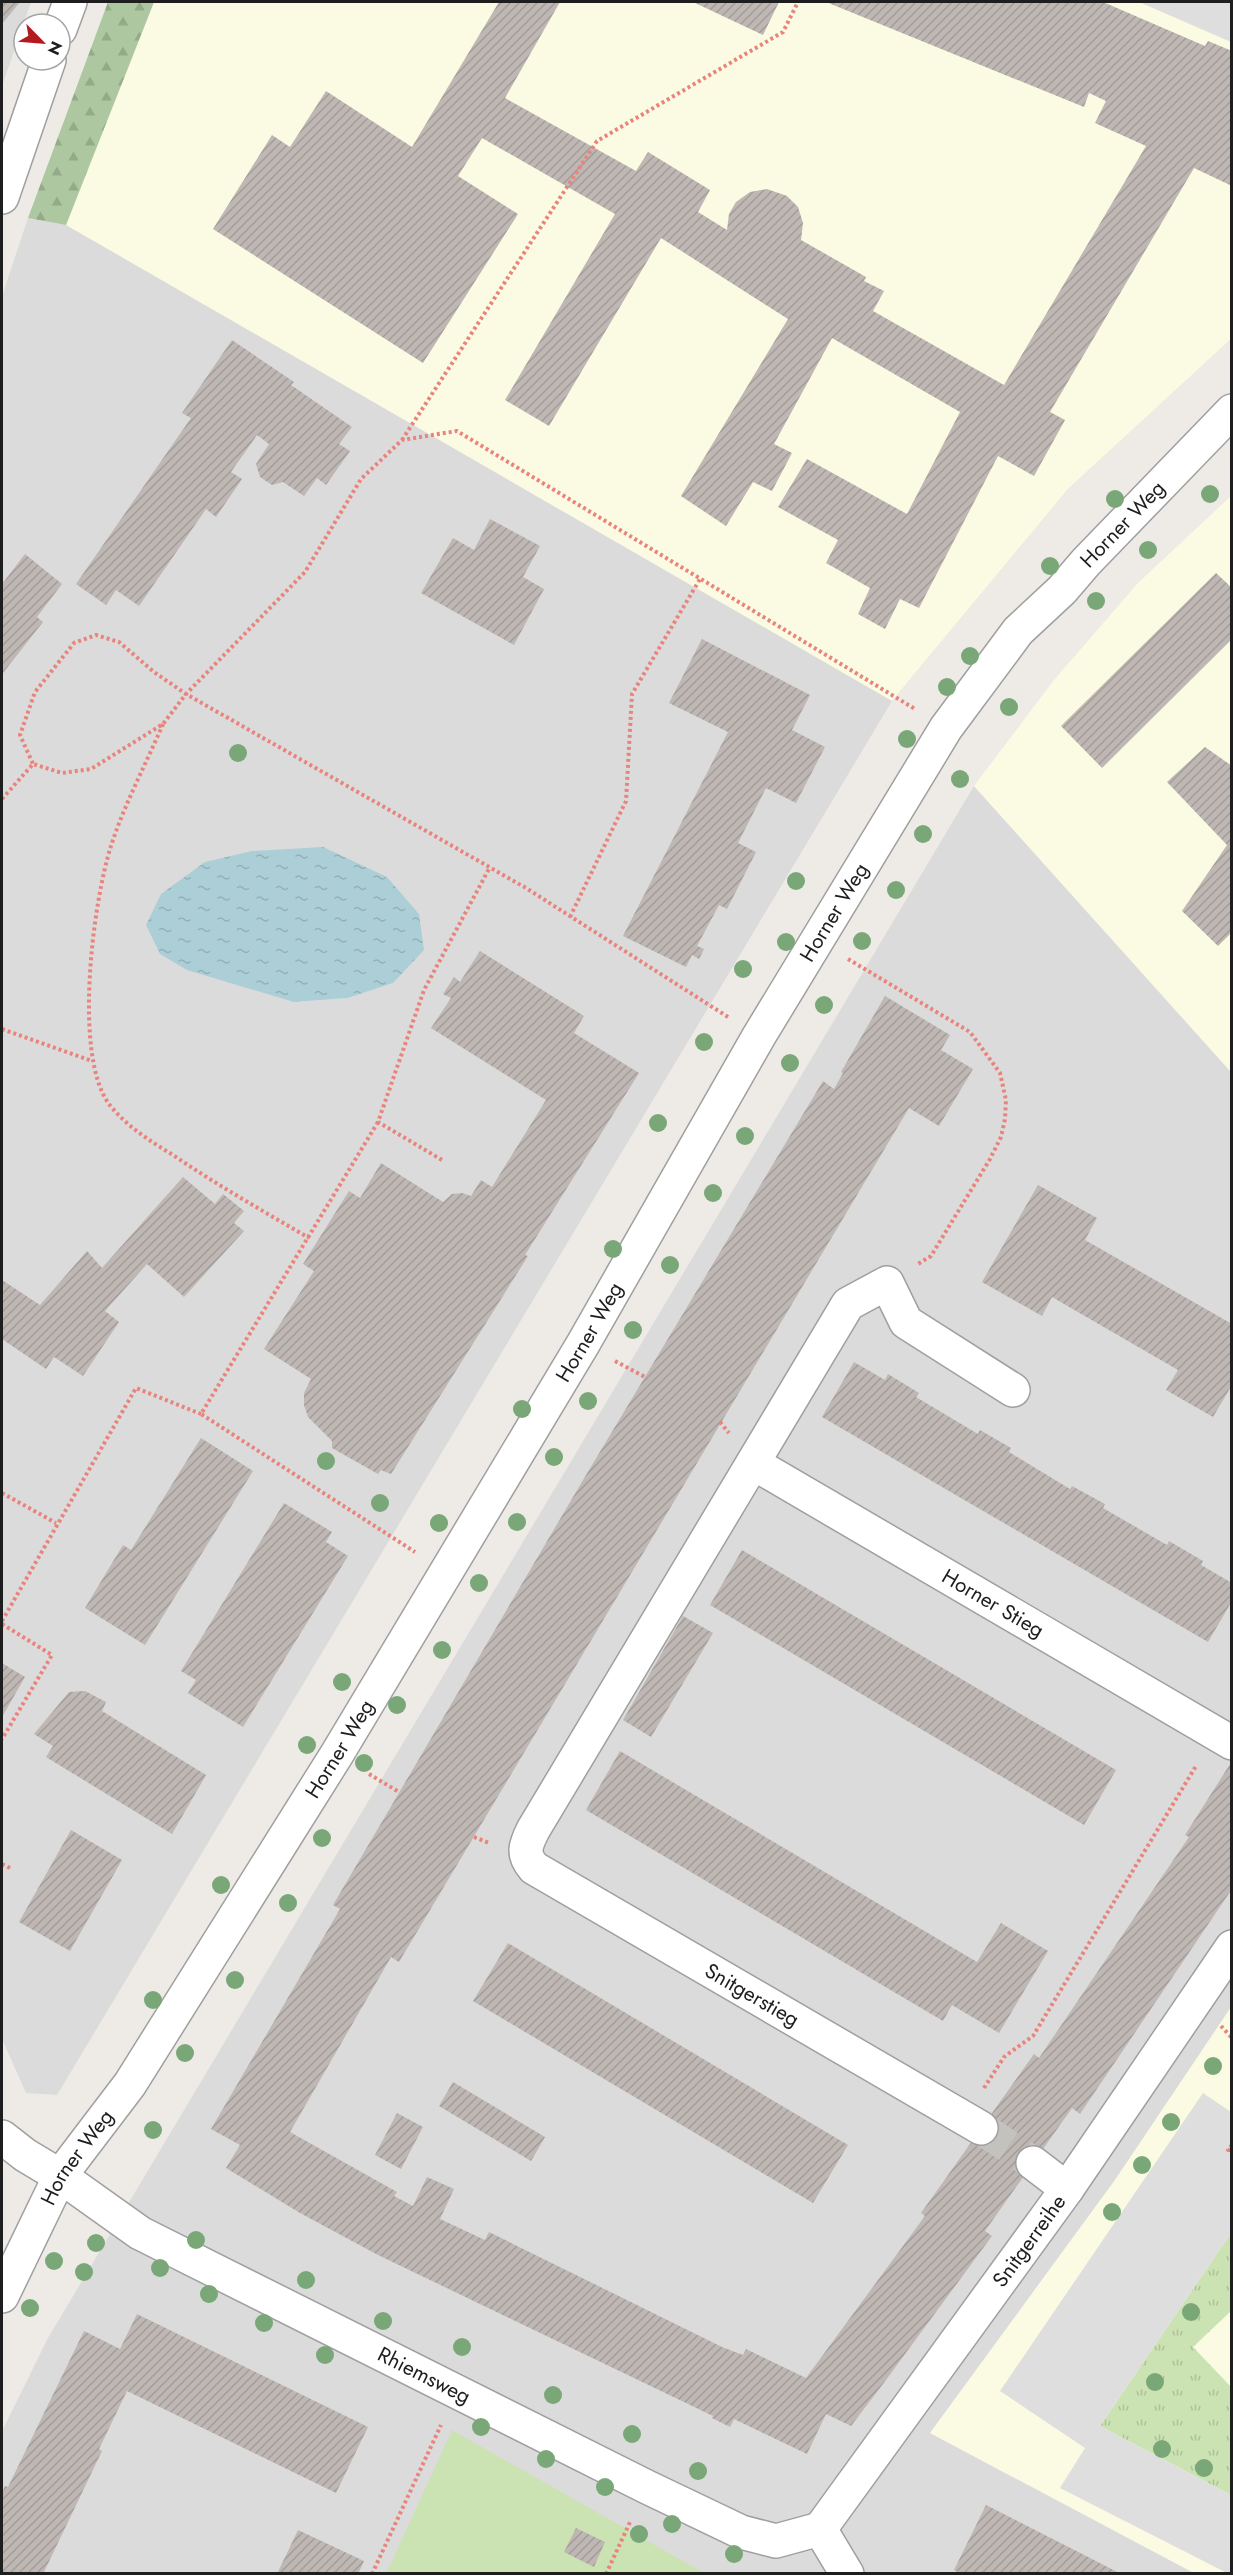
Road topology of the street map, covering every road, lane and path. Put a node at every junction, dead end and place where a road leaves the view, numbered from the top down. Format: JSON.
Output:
{"nodes":[{"id":1,"x":798,"y":2,"type":"edge"},
{"id":2,"x":45,"y":72,"type":"edge"},
{"id":3,"x":2,"y":197,"type":"edge"},
{"id":4,"x":1232,"y":411,"type":"edge"},
{"id":5,"x":402,"y":440,"type":"junction"},
{"id":6,"x":700,"y":579,"type":"junction"},
{"id":7,"x":186,"y":694,"type":"junction"},
{"id":8,"x":162,"y":724,"type":"junction"},
{"id":9,"x":946,"y":728,"type":"junction"},
{"id":10,"x":33,"y":764,"type":"junction"},
{"id":11,"x":2,"y":799,"type":"edge"},
{"id":12,"x":490,"y":867,"type":"junction"},
{"id":13,"x":570,"y":917,"type":"junction"},
{"id":14,"x":816,"y":940,"type":"junction"},
{"id":15,"x":2,"y":1029,"type":"edge"},
{"id":16,"x":759,"y":1036,"type":"junction"},
{"id":17,"x":92,"y":1060,"type":"junction"},
{"id":18,"x":378,"y":1122,"type":"junction"},
{"id":19,"x":442,"y":1160,"type":"dead end"},
{"id":20,"x":309,"y":1238,"type":"junction"},
{"id":21,"x":887,"y":1283,"type":"junction"},
{"id":22,"x":1013,"y":1390,"type":"dead end"},
{"id":23,"x":201,"y":1414,"type":"junction"},
{"id":24,"x":753,"y":1462,"type":"junction"},
{"id":25,"x":2,"y":1493,"type":"edge"},
{"id":26,"x":56,"y":1523,"type":"junction"},
{"id":27,"x":447,"y":1572,"type":"junction"},
{"id":28,"x":2,"y":1622,"type":"edge"},
{"id":29,"x":2,"y":1738,"type":"edge"},
{"id":30,"x":1224,"y":1738,"type":"edge"},
{"id":31,"x":2,"y":1864,"type":"edge"},
{"id":32,"x":12,"y":1869,"type":"dead end"},
{"id":33,"x":1232,"y":1947,"type":"edge"},
{"id":34,"x":973,"y":2124,"type":"joint"},
{"id":35,"x":2,"y":2137,"type":"edge"},
{"id":36,"x":1033,"y":2163,"type":"tunnel mouth"},
{"id":37,"x":60,"y":2175,"type":"junction"},
{"id":38,"x":1067,"y":2189,"type":"junction"},
{"id":39,"x":2,"y":2296,"type":"edge"},
{"id":40,"x":456,"y":2392,"type":"junction"},
{"id":41,"x":647,"y":2487,"type":"junction"},
{"id":42,"x":820,"y":2529,"type":"junction"},
{"id":43,"x":372,"y":2574,"type":"edge"},
{"id":44,"x":606,"y":2574,"type":"edge"},
{"id":45,"x":847,"y":2574,"type":"edge"}],
"edges":[{"from":1,"to":5,"type":"path"},
{"from":2,"to":3,"type":"street"},
{"from":4,"to":9,"type":"street","name":"Horner Weg"},
{"from":5,"to":6,"type":"path"},
{"from":5,"to":7,"type":"path"},
{"from":6,"to":9,"type":"path"},
{"from":6,"to":13,"type":"path"},
{"from":7,"to":8,"type":"path"},
{"from":7,"to":10,"type":"path"},
{"from":7,"to":12,"type":"path"},
{"from":8,"to":10,"type":"path"},
{"from":8,"to":17,"type":"path"},
{"from":9,"to":14,"type":"street","name":"Horner Weg"},
{"from":10,"to":11,"type":"path"},
{"from":12,"to":13,"type":"path"},
{"from":12,"to":18,"type":"path"},
{"from":13,"to":16,"type":"path"},
{"from":14,"to":16,"type":"street","name":"Horner Weg"},
{"from":14,"to":21,"type":"path"},
{"from":15,"to":17,"type":"path"},
{"from":16,"to":27,"type":"street","name":"Horner Weg"},
{"from":17,"to":20,"type":"path"},
{"from":18,"to":19,"type":"path"},
{"from":18,"to":20,"type":"path"},
{"from":20,"to":23,"type":"path"},
{"from":21,"to":22,"type":"street"},
{"from":21,"to":24,"type":"street"},
{"from":23,"to":26,"type":"path"},
{"from":23,"to":27,"type":"path"},
{"from":24,"to":30,"type":"street","name":"Horner Stieg"},
{"from":24,"to":34,"type":"street","name":"Snitgerstieg"},
{"from":25,"to":26,"type":"path"},
{"from":26,"to":28,"type":"path"},
{"from":27,"to":37,"type":"street","name":"Horner Weg"},
{"from":28,"to":29,"type":"path"},
{"from":30,"to":34,"type":"path"},
{"from":31,"to":32,"type":"path"},
{"from":33,"to":38,"type":"street","name":"Snitgerreihe"},
{"from":35,"to":37,"type":"street","name":"Rhiemsweg"},
{"from":36,"to":38,"type":"street"},
{"from":37,"to":39,"type":"street","name":"Horner Weg"},
{"from":37,"to":40,"type":"street","name":"Rhiemsweg"},
{"from":38,"to":42,"type":"street","name":"Snitgerreihe"},
{"from":40,"to":41,"type":"street","name":"Rhiemsweg"},
{"from":40,"to":43,"type":"path"},
{"from":41,"to":42,"type":"street","name":"Rhiemsweg"},
{"from":41,"to":44,"type":"path"},
{"from":42,"to":45,"type":"street"}]}
